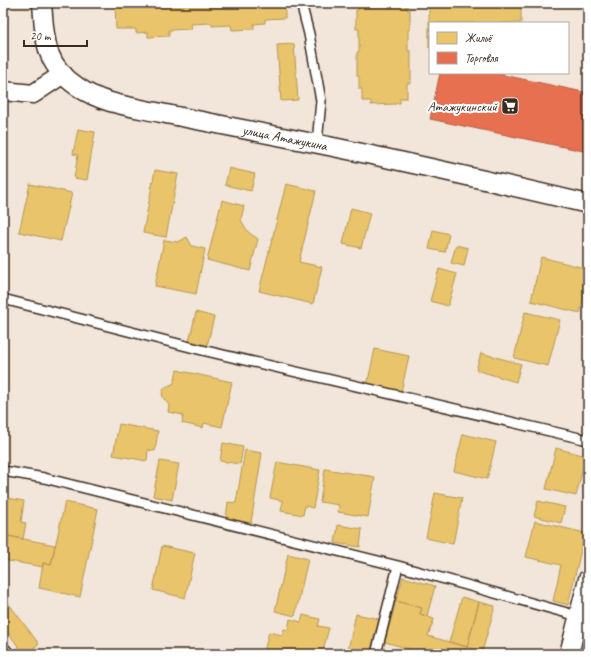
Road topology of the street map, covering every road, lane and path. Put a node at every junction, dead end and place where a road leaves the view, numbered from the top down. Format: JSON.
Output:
{"nodes":[{"id":1,"x":42,"y":3,"type":"edge"},
{"id":2,"x":302,"y":3,"type":"edge"},
{"id":3,"x":63,"y":74,"type":"junction"},
{"id":4,"x":3,"y":91,"type":"edge"},
{"id":5,"x":317,"y":144,"type":"junction"},
{"id":6,"x":588,"y":204,"type":"edge"},
{"id":7,"x":3,"y":299,"type":"edge"},
{"id":8,"x":588,"y":440,"type":"edge"},
{"id":9,"x":3,"y":471,"type":"edge"},
{"id":10,"x":398,"y":566,"type":"junction"},
{"id":11,"x":588,"y":579,"type":"edge"},
{"id":12,"x":578,"y":616,"type":"junction"},
{"id":13,"x":376,"y":654,"type":"edge"},
{"id":14,"x":569,"y":654,"type":"edge"}],
"edges":[{"from":1,"to":3,"type":"street","name":"улица Атажукина"},
{"from":2,"to":5,"type":"lane"},
{"from":3,"to":4,"type":"street"},
{"from":3,"to":5,"type":"street","name":"улица Атажукина"},
{"from":5,"to":6,"type":"street","name":"улица Атажукина"},
{"from":7,"to":8,"type":"lane"},
{"from":9,"to":10,"type":"lane"},
{"from":10,"to":12,"type":"lane"},
{"from":10,"to":13,"type":"lane"},
{"from":11,"to":12,"type":"street"},
{"from":12,"to":14,"type":"street"}]}
